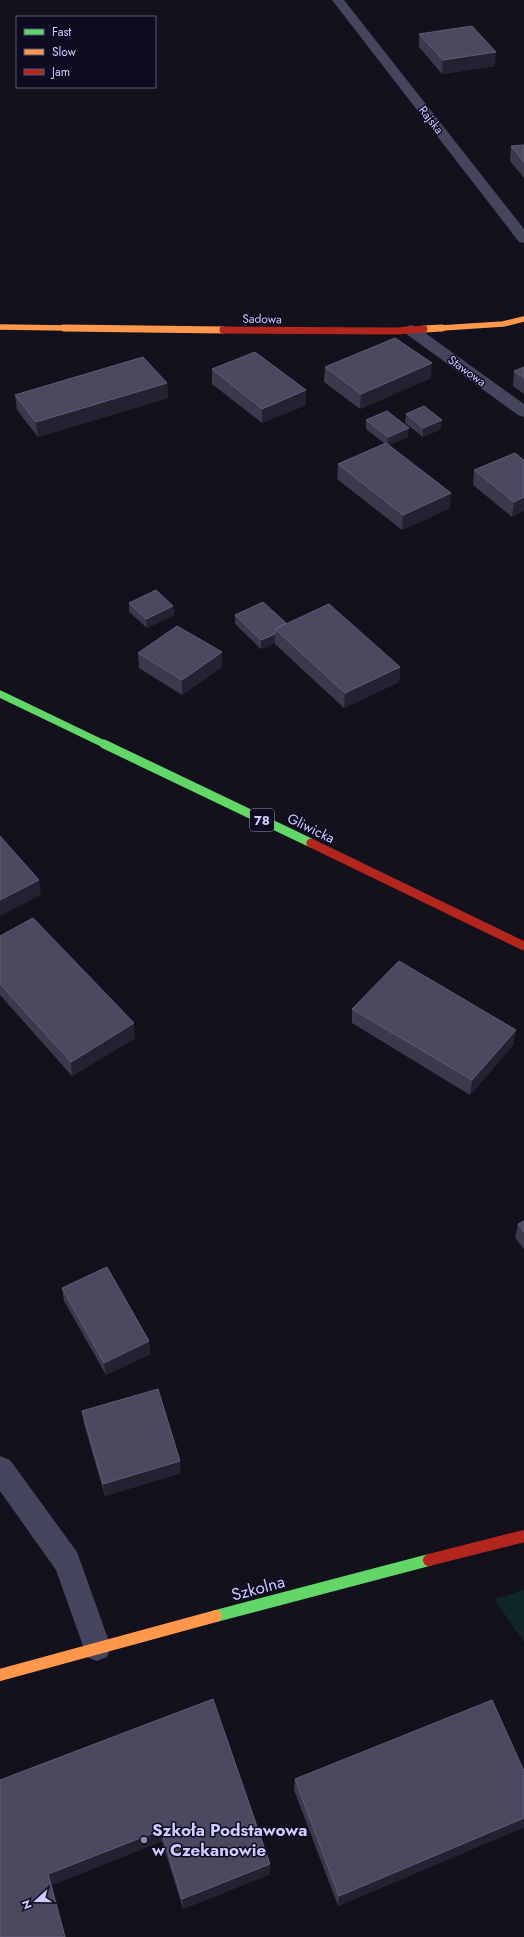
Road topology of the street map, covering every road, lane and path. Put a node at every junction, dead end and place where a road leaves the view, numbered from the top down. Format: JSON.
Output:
{"nodes":[{"id":1,"x":338,"y":0,"type":"edge"},
{"id":2,"x":524,"y":239,"type":"edge"},
{"id":3,"x":524,"y":319,"type":"edge"},
{"id":4,"x":0,"y":327,"type":"edge"},
{"id":5,"x":411,"y":330,"type":"junction"},
{"id":6,"x":524,"y":412,"type":"edge"},
{"id":7,"x":0,"y":694,"type":"edge"},
{"id":8,"x":524,"y":946,"type":"edge"},
{"id":9,"x":0,"y":1469,"type":"edge"},
{"id":10,"x":524,"y":1536,"type":"edge"},
{"id":11,"x":97,"y":1647,"type":"junction"},
{"id":12,"x":0,"y":1675,"type":"edge"}],
"edges":[{"from":1,"to":2,"type":"street","name":"Rajska"},
{"from":3,"to":5,"type":"street","name":"Sadowa"},
{"from":4,"to":5,"type":"street","name":"Sadowa"},
{"from":5,"to":6,"type":"street","name":"Stawowa"},
{"from":7,"to":8,"type":"street","name":"Gliwicka","number":"78"},
{"from":9,"to":11,"type":"street"},
{"from":10,"to":11,"type":"street","name":"Szkolna"},
{"from":11,"to":12,"type":"street","name":"Szkolna"}]}
